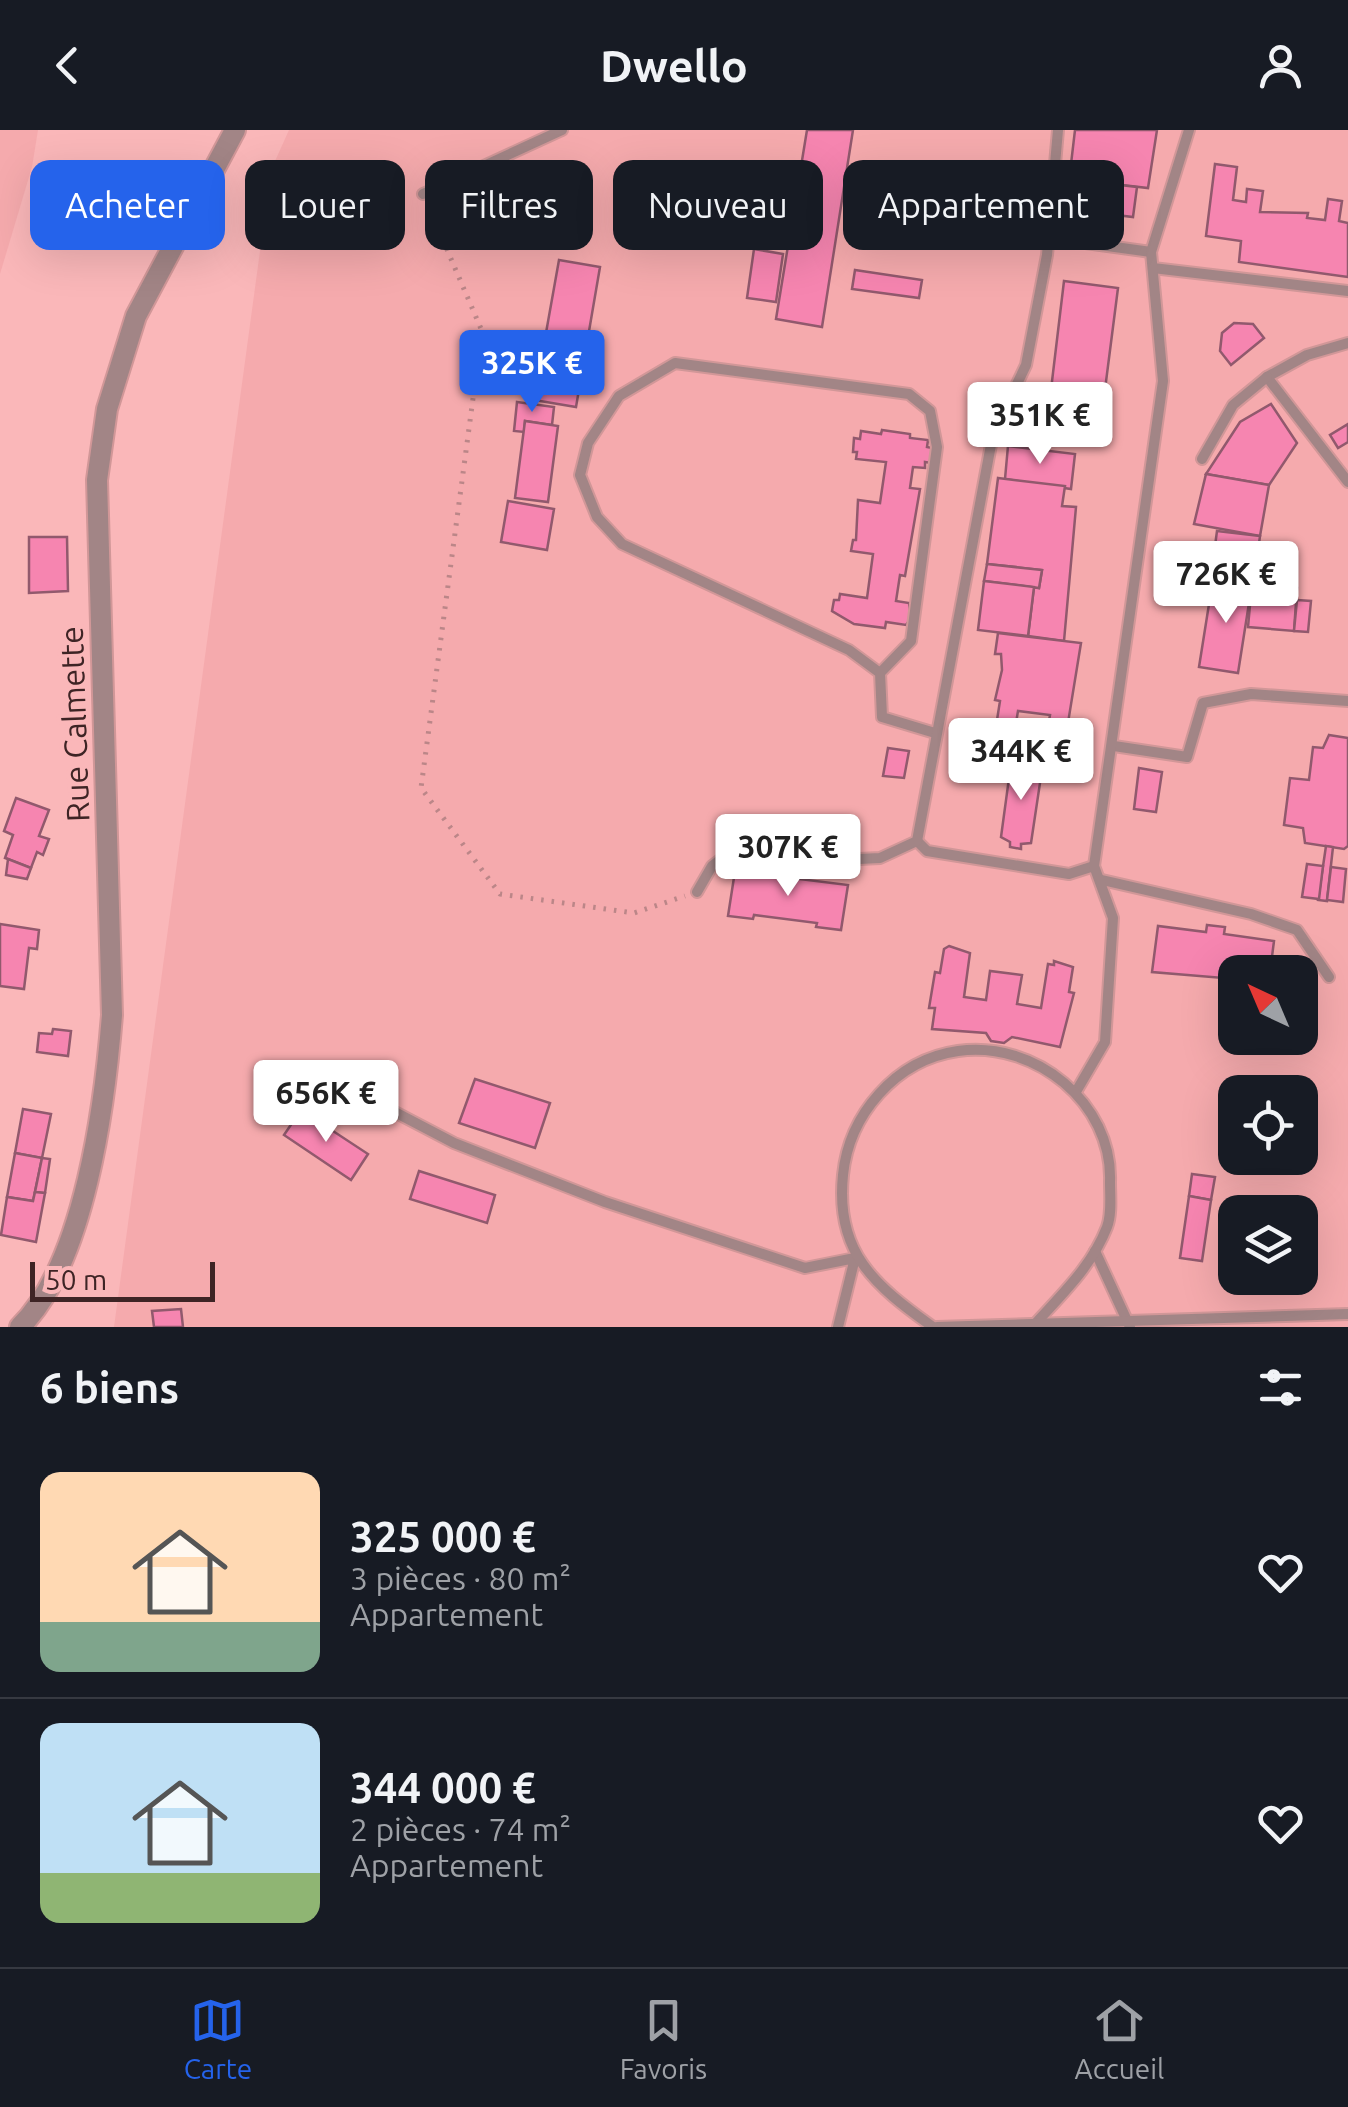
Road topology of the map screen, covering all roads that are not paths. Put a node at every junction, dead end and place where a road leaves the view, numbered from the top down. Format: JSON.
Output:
{"nodes":[{"id":1,"x":235,"y":130,"type":"edge"},
{"id":2,"x":562,"y":130,"type":"edge"},
{"id":3,"x":1058,"y":130,"type":"edge"},
{"id":4,"x":1189,"y":130,"type":"edge"},
{"id":5,"x":1055,"y":160,"type":"edge"},
{"id":6,"x":423,"y":194,"type":"road end"},
{"id":7,"x":1124,"y":248,"type":"edge"},
{"id":8,"x":1046,"y":250,"type":"edge"},
{"id":9,"x":1151,"y":252,"type":"junction"},
{"id":10,"x":1153,"y":268,"type":"junction"},
{"id":11,"x":1348,"y":291,"type":"edge"},
{"id":12,"x":1348,"y":343,"type":"edge"},
{"id":13,"x":1267,"y":377,"type":"junction"},
{"id":14,"x":1202,"y":459,"type":"dead end"},
{"id":15,"x":1348,"y":482,"type":"edge"},
{"id":16,"x":880,"y":673,"type":"junction"},
{"id":17,"x":1348,"y":701,"type":"edge"},
{"id":18,"x":935,"y":733,"type":"junction"},
{"id":19,"x":1114,"y":746,"type":"junction"},
{"id":20,"x":917,"y":842,"type":"junction"},
{"id":21,"x":1094,"y":866,"type":"junction"},
{"id":22,"x":1102,"y":880,"type":"junction"},
{"id":23,"x":697,"y":892,"type":"road end"},
{"id":24,"x":1329,"y":977,"type":"dead end"},
{"id":25,"x":322,"y":1074,"type":"dead end"},
{"id":26,"x":1076,"y":1090,"type":"junction"},
{"id":27,"x":1094,"y":1251,"type":"junction"},
{"id":28,"x":855,"y":1258,"type":"junction"},
{"id":29,"x":1348,"y":1314,"type":"edge"},
{"id":30,"x":1035,"y":1324,"type":"junction"},
{"id":31,"x":1129,"y":1324,"type":"edge"},
{"id":32,"x":20,"y":1327,"type":"edge"},
{"id":33,"x":838,"y":1327,"type":"edge"},
{"id":34,"x":935,"y":1327,"type":"edge"}],
"edges":[{"from":1,"to":32,"type":"street","name":"Rue Calmette"},
{"from":2,"to":6,"type":"lane"},
{"from":3,"to":5,"type":"lane"},
{"from":4,"to":9,"type":"lane"},
{"from":7,"to":9,"type":"lane"},
{"from":8,"to":18,"type":"lane"},
{"from":9,"to":10,"type":"lane"},
{"from":10,"to":11,"type":"lane"},
{"from":10,"to":19,"type":"lane"},
{"from":12,"to":13,"type":"lane"},
{"from":13,"to":14,"type":"lane"},
{"from":13,"to":15,"type":"lane"},
{"from":16,"to":16,"type":"lane"},
{"from":16,"to":18,"type":"lane"},
{"from":17,"to":19,"type":"lane"},
{"from":18,"to":20,"type":"lane"},
{"from":19,"to":21,"type":"lane"},
{"from":20,"to":21,"type":"lane"},
{"from":20,"to":23,"type":"lane"},
{"from":21,"to":22,"type":"lane"},
{"from":22,"to":24,"type":"lane"},
{"from":22,"to":26,"type":"lane"},
{"from":25,"to":28,"type":"lane"},
{"from":26,"to":27,"type":"lane"},
{"from":26,"to":28,"type":"lane"},
{"from":27,"to":30,"type":"lane"},
{"from":27,"to":31,"type":"lane"},
{"from":28,"to":33,"type":"lane"},
{"from":28,"to":34,"type":"lane"},
{"from":29,"to":31,"type":"lane"},
{"from":30,"to":31,"type":"lane"},
{"from":30,"to":34,"type":"lane"}]}
